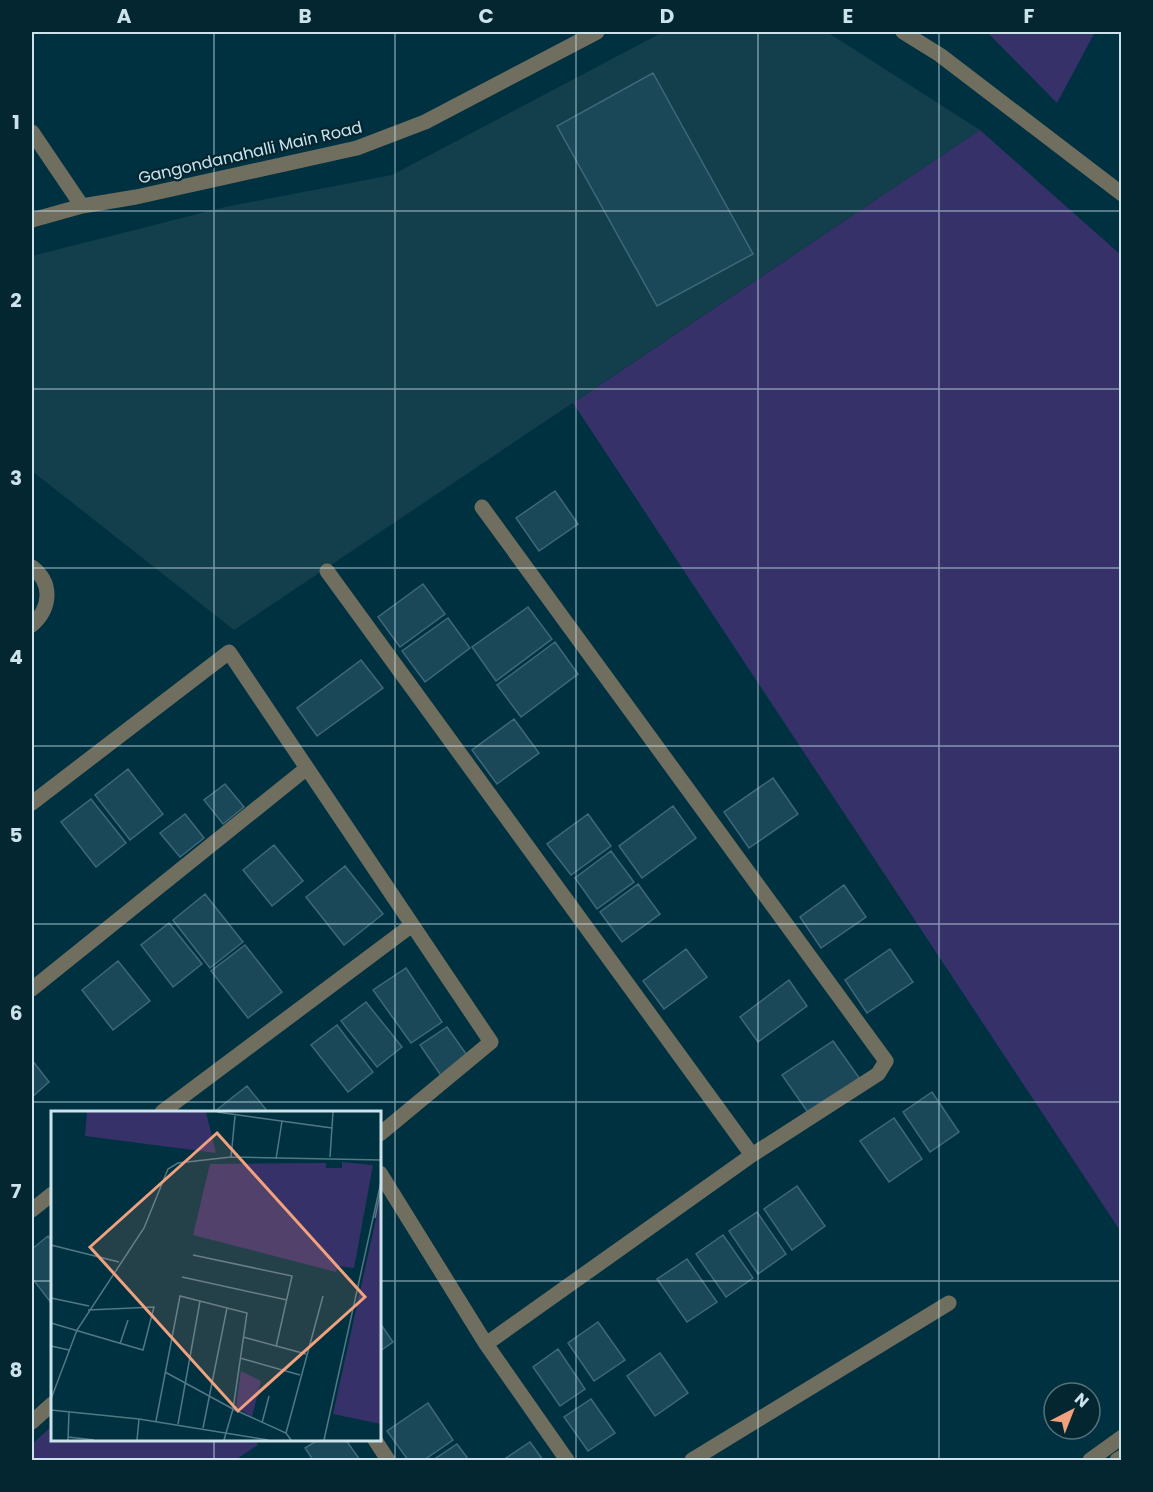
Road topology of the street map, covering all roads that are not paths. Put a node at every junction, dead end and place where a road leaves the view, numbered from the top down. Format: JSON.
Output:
{"nodes":[{"id":1,"x":597,"y":32,"type":"edge"},
{"id":2,"x":903,"y":32,"type":"edge"},
{"id":3,"x":32,"y":132,"type":"edge"},
{"id":4,"x":1120,"y":189,"type":"edge"},
{"id":5,"x":82,"y":206,"type":"junction"},
{"id":6,"x":32,"y":220,"type":"edge"},
{"id":7,"x":482,"y":507,"type":"dead end"},
{"id":8,"x":32,"y":567,"type":"edge"},
{"id":9,"x":327,"y":571,"type":"dead end"},
{"id":10,"x":32,"y":625,"type":"edge"},
{"id":11,"x":307,"y":768,"type":"junction"},
{"id":12,"x":32,"y":803,"type":"edge"},
{"id":13,"x":412,"y":925,"type":"junction"},
{"id":14,"x":32,"y":989,"type":"edge"},
{"id":15,"x":165,"y":1111,"type":"edge"},
{"id":16,"x":381,"y":1133,"type":"edge"},
{"id":17,"x":752,"y":1155,"type":"junction"},
{"id":18,"x":381,"y":1175,"type":"edge"},
{"id":19,"x":51,"y":1195,"type":"edge"},
{"id":20,"x":32,"y":1210,"type":"edge"},
{"id":21,"x":949,"y":1303,"type":"dead end"},
{"id":22,"x":486,"y":1344,"type":"junction"},
{"id":23,"x":51,"y":1405,"type":"edge"},
{"id":24,"x":32,"y":1422,"type":"edge"},
{"id":25,"x":1122,"y":1437,"type":"edge"},
{"id":26,"x":376,"y":1441,"type":"edge"},
{"id":27,"x":1122,"y":1457,"type":"edge"},
{"id":28,"x":388,"y":1461,"type":"edge"},
{"id":29,"x":567,"y":1461,"type":"edge"},
{"id":30,"x":692,"y":1461,"type":"edge"},
{"id":31,"x":1090,"y":1461,"type":"edge"},
{"id":32,"x":1117,"y":1461,"type":"edge"}],
"edges":[{"from":1,"to":5,"type":"street","name":"Gangondanahalli Main Road"},
{"from":2,"to":4,"type":"street"},
{"from":3,"to":5,"type":"street"},
{"from":5,"to":6,"type":"street","name":"Gangondanahalli Main Road"},
{"from":7,"to":17,"type":"street"},
{"from":8,"to":10,"type":"street"},
{"from":9,"to":17,"type":"street"},
{"from":11,"to":12,"type":"street"},
{"from":11,"to":13,"type":"street"},
{"from":11,"to":14,"type":"street"},
{"from":13,"to":15,"type":"street"},
{"from":13,"to":16,"type":"street"},
{"from":17,"to":22,"type":"street"},
{"from":18,"to":22,"type":"street"},
{"from":19,"to":20,"type":"street"},
{"from":21,"to":30,"type":"street"},
{"from":22,"to":29,"type":"street"},
{"from":23,"to":24,"type":"street"},
{"from":25,"to":31,"type":"street"},
{"from":26,"to":28,"type":"street"},
{"from":27,"to":32,"type":"street"}]}
